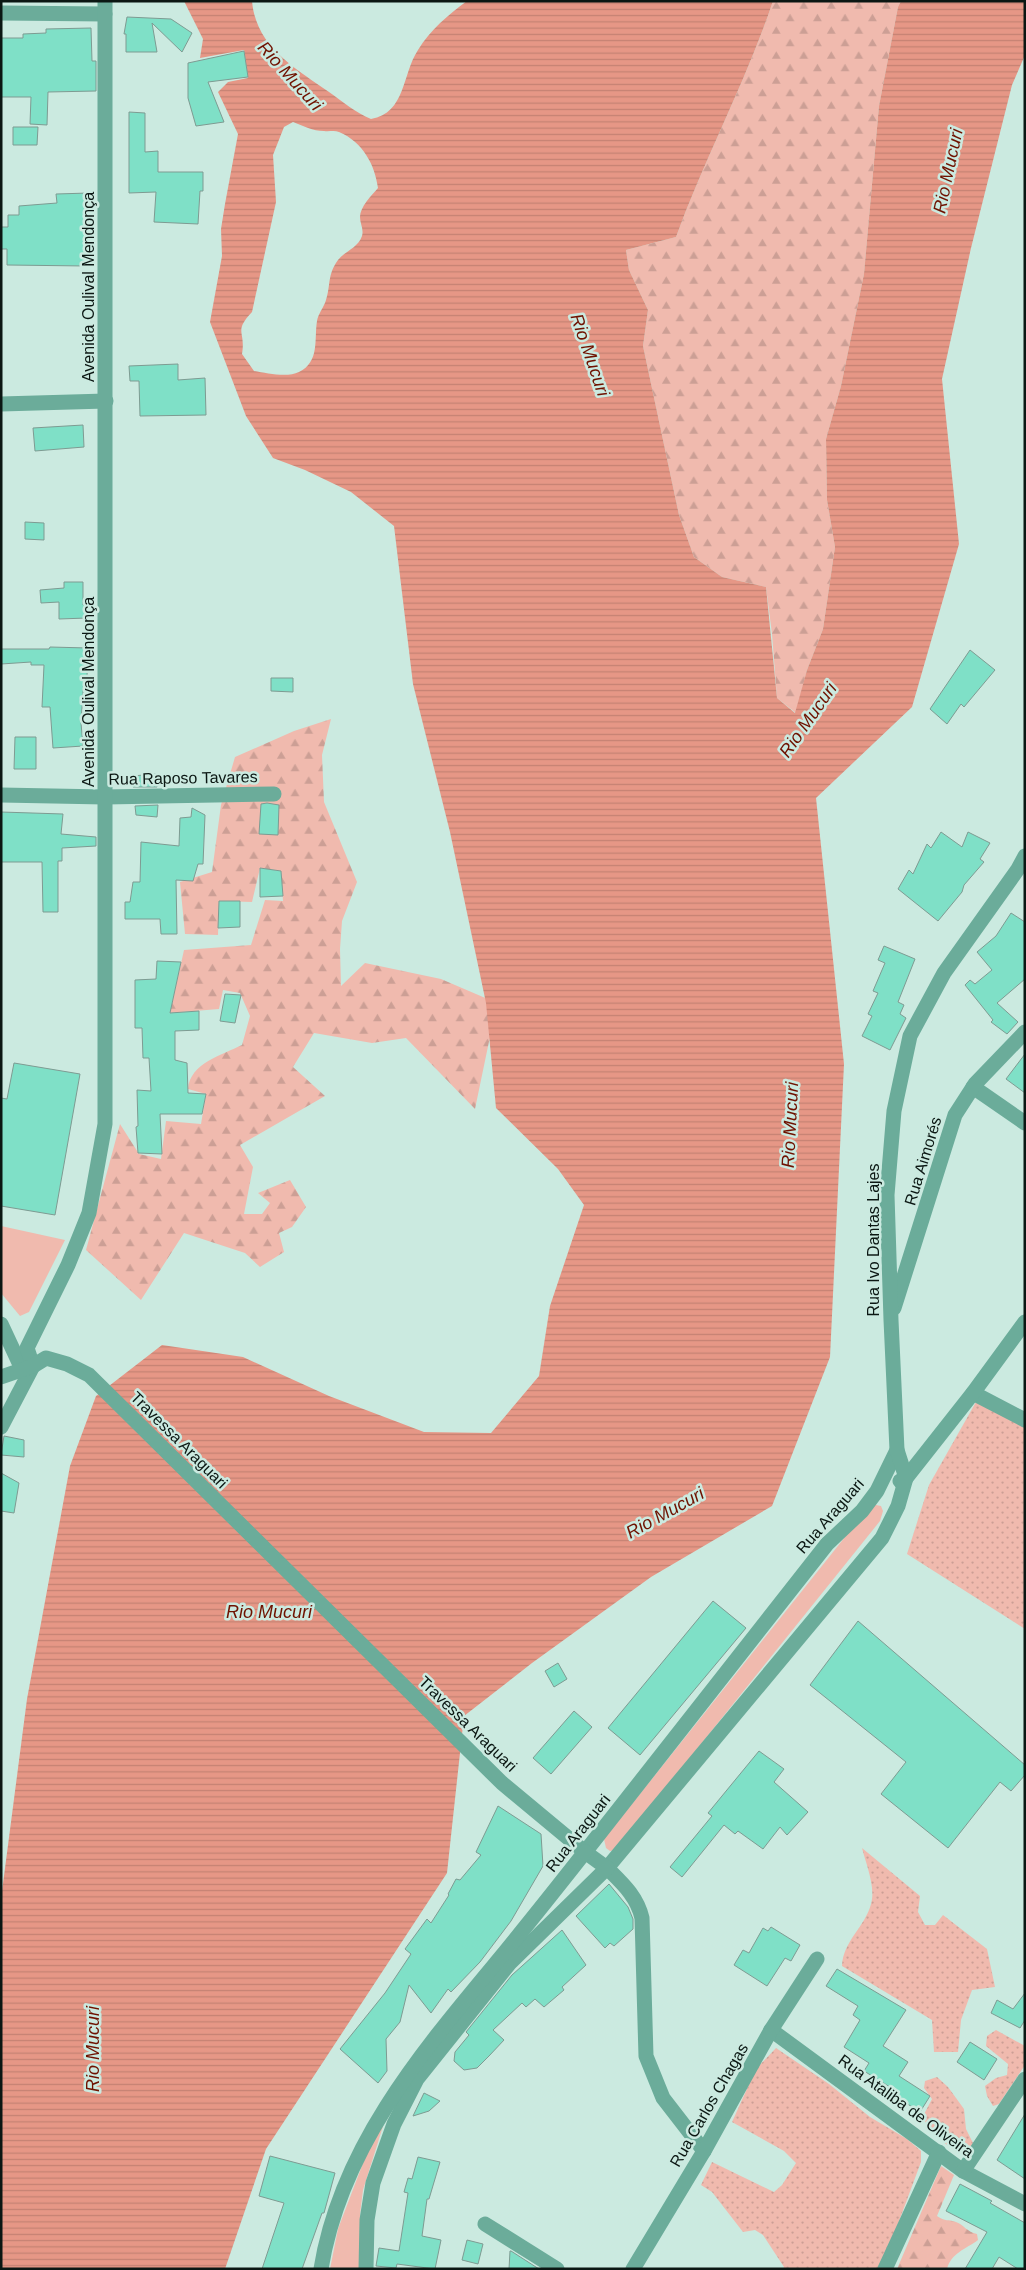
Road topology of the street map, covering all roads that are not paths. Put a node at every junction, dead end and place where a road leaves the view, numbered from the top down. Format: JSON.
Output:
{"nodes":[{"id":1,"x":105,"y":7,"type":"edge"},
{"id":2,"x":1,"y":13,"type":"edge"},
{"id":3,"x":106,"y":401,"type":"junction"},
{"id":4,"x":1,"y":404,"type":"edge"},
{"id":5,"x":274,"y":794,"type":"dead end"},
{"id":6,"x":1,"y":795,"type":"edge"},
{"id":7,"x":105,"y":797,"type":"junction"},
{"id":8,"x":1022,"y":866,"type":"edge"},
{"id":9,"x":1025,"y":1032,"type":"edge"},
{"id":10,"x":973,"y":1087,"type":"junction"},
{"id":11,"x":1025,"y":1123,"type":"edge"},
{"id":12,"x":890,"y":1320,"type":"junction"},
{"id":13,"x":1025,"y":1322,"type":"edge"},
{"id":14,"x":1,"y":1324,"type":"edge"},
{"id":15,"x":28,"y":1368,"type":"junction"},
{"id":16,"x":1,"y":1376,"type":"edge"},
{"id":17,"x":973,"y":1393,"type":"junction"},
{"id":18,"x":1025,"y":1420,"type":"edge"},
{"id":19,"x":1,"y":1427,"type":"edge"},
{"id":20,"x":897,"y":1450,"type":"junction"},
{"id":21,"x":906,"y":1478,"type":"junction"},
{"id":22,"x":877,"y":1490,"type":"junction"},
{"id":23,"x":585,"y":1852,"type":"junction"},
{"id":24,"x":607,"y":1868,"type":"junction"},
{"id":25,"x":817,"y":1959,"type":"dead end"},
{"id":26,"x":771,"y":2030,"type":"junction"},
{"id":27,"x":414,"y":2074,"type":"junction"},
{"id":28,"x":1025,"y":2079,"type":"edge"},
{"id":29,"x":704,"y":2151,"type":"junction"},
{"id":30,"x":939,"y":2152,"type":"junction"},
{"id":31,"x":963,"y":2171,"type":"junction"},
{"id":32,"x":1025,"y":2204,"type":"edge"},
{"id":33,"x":485,"y":2224,"type":"dead end"},
{"id":34,"x":321,"y":2269,"type":"edge"},
{"id":35,"x":366,"y":2269,"type":"edge"},
{"id":36,"x":556,"y":2269,"type":"edge"},
{"id":37,"x":634,"y":2269,"type":"edge"},
{"id":38,"x":885,"y":2269,"type":"edge"}],
"edges":[{"from":1,"to":2,"type":"street"},
{"from":1,"to":3,"type":"street","name":"Avenida Oulival Mendonça"},
{"from":3,"to":4,"type":"street"},
{"from":3,"to":7,"type":"street","name":"Avenida Oulival Mendonça"},
{"from":5,"to":7,"type":"street","name":"Rua Raposo Tavares"},
{"from":6,"to":7,"type":"street","name":"Rua Raposo Tavares"},
{"from":7,"to":15,"type":"street","name":"Avenida Oulival Mendonça"},
{"from":8,"to":12,"type":"street","name":"Rua Ivo Dantas Lajes"},
{"from":9,"to":10,"type":"street","name":"Rua Aimorés"},
{"from":10,"to":11,"type":"street"},
{"from":10,"to":12,"type":"street","name":"Rua Aimorés"},
{"from":12,"to":20,"type":"street","name":"Rua Ivo Dantas Lajes"},
{"from":13,"to":17,"type":"street"},
{"from":14,"to":15,"type":"street"},
{"from":15,"to":16,"type":"street"},
{"from":15,"to":19,"type":"street"},
{"from":15,"to":23,"type":"street","name":"Travessa Araguari"},
{"from":17,"to":18,"type":"street"},
{"from":17,"to":21,"type":"street"},
{"from":20,"to":21,"type":"street"},
{"from":20,"to":22,"type":"street","name":"Rua Araguari"},
{"from":21,"to":22,"type":"street"},
{"from":21,"to":24,"type":"street"},
{"from":22,"to":23,"type":"street","name":"Rua Araguari"},
{"from":23,"to":24,"type":"street","name":"Travessa Araguari"},
{"from":23,"to":27,"type":"street","name":"Rua Araguari"},
{"from":24,"to":27,"type":"street"},
{"from":24,"to":29,"type":"street","name":"Travessa Araguari"},
{"from":25,"to":26,"type":"street","name":"Rua Carlos Chagas"},
{"from":26,"to":29,"type":"street","name":"Rua Carlos Chagas"},
{"from":26,"to":30,"type":"street","name":"Rua Ataliba de Oliveira"},
{"from":27,"to":34,"type":"street"},
{"from":27,"to":35,"type":"street"},
{"from":28,"to":31,"type":"street"},
{"from":29,"to":37,"type":"street","name":"Rua Carlos Chagas"},
{"from":30,"to":31,"type":"street","name":"Rua Ataliba de Oliveira"},
{"from":30,"to":38,"type":"street"},
{"from":31,"to":32,"type":"street","name":"Rua Ataliba de Oliveira"},
{"from":33,"to":36,"type":"street"}]}
